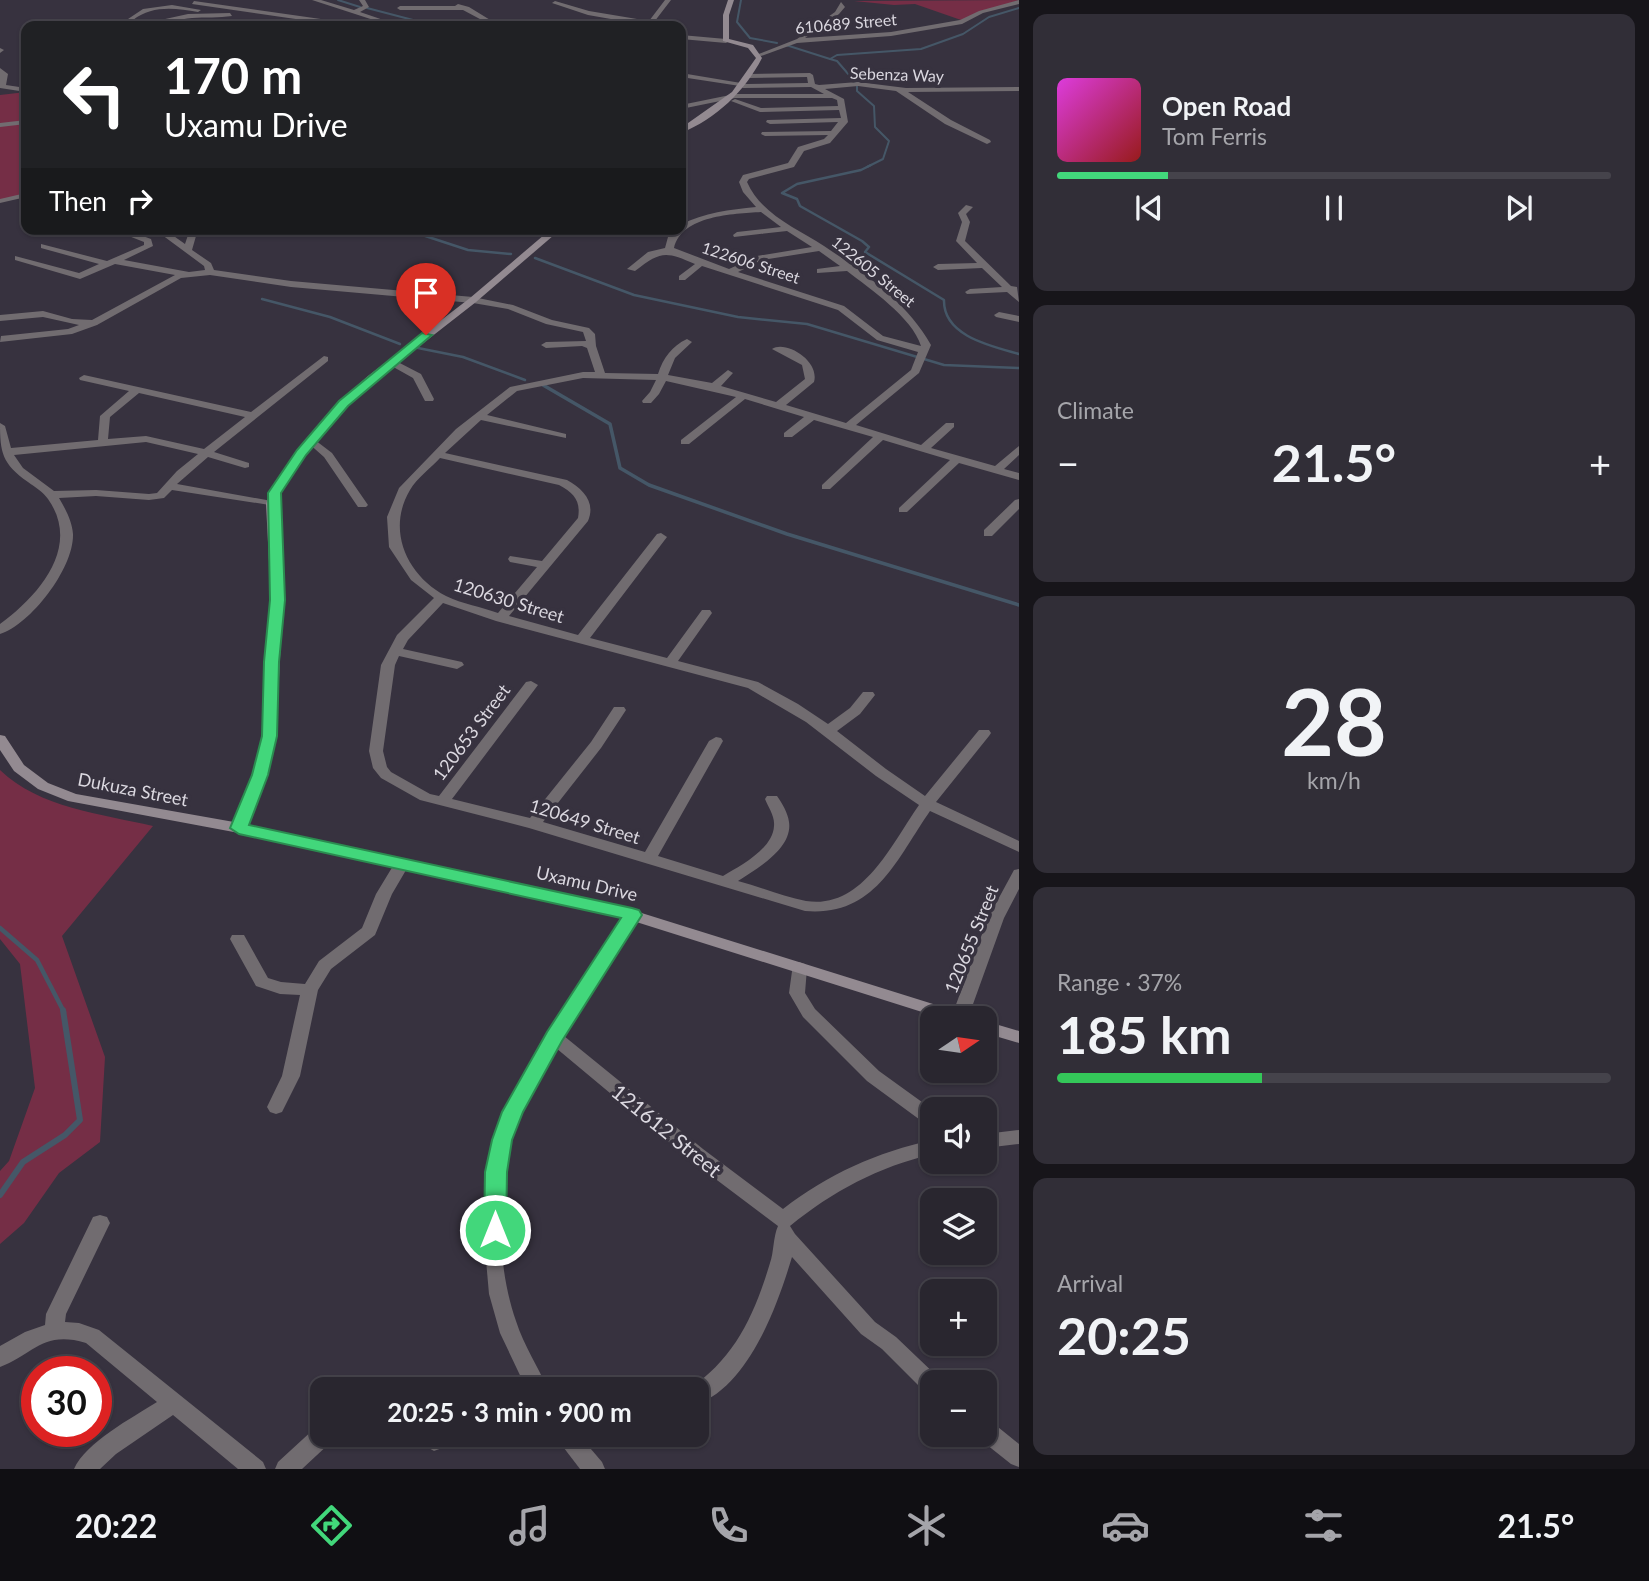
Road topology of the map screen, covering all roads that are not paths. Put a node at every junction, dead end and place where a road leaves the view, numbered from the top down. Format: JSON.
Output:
{"nodes":[{"id":1,"x":315,"y":0,"type":"edge"},
{"id":2,"x":362,"y":0,"type":"edge"},
{"id":3,"x":438,"y":0,"type":"edge"},
{"id":4,"x":668,"y":0,"type":"edge"},
{"id":5,"x":731,"y":0,"type":"edge"},
{"id":6,"x":1019,"y":2,"type":"edge"},
{"id":7,"x":194,"y":3,"type":"dead end"},
{"id":8,"x":555,"y":3,"type":"dead end"},
{"id":9,"x":841,"y":4,"type":"dead end"},
{"id":10,"x":400,"y":8,"type":"dead end"},
{"id":11,"x":467,"y":8,"type":"junction"},
{"id":12,"x":356,"y":12,"type":"junction"},
{"id":13,"x":219,"y":15,"type":"junction"},
{"id":14,"x":131,"y":19,"type":"dead end"},
{"id":15,"x":625,"y":19,"type":"junction"},
{"id":16,"x":302,"y":20,"type":"junction"},
{"id":17,"x":176,"y":21,"type":"edge"},
{"id":18,"x":306,"y":21,"type":"edge"},
{"id":19,"x":383,"y":21,"type":"edge"},
{"id":20,"x":489,"y":21,"type":"edge"},
{"id":21,"x":620,"y":21,"type":"edge"},
{"id":22,"x":635,"y":21,"type":"edge"},
{"id":23,"x":651,"y":21,"type":"edge"},
{"id":24,"x":686,"y":37,"type":"edge"},
{"id":25,"x":726,"y":41,"type":"junction"},
{"id":26,"x":796,"y":41,"type":"junction"},
{"id":27,"x":759,"y":55,"type":"junction"},
{"id":28,"x":0,"y":70,"type":"edge"},
{"id":29,"x":686,"y":76,"type":"edge"},
{"id":30,"x":749,"y":76,"type":"junction"},
{"id":31,"x":743,"y":85,"type":"junction"},
{"id":32,"x":814,"y":86,"type":"junction"},
{"id":33,"x":1018,"y":88,"type":"edge"},
{"id":34,"x":21,"y":89,"type":"edge"},
{"id":35,"x":898,"y":89,"type":"junction"},
{"id":36,"x":835,"y":96,"type":"junction"},
{"id":37,"x":733,"y":98,"type":"junction"},
{"id":38,"x":686,"y":106,"type":"edge"},
{"id":39,"x":843,"y":108,"type":"junction"},
{"id":40,"x":845,"y":120,"type":"junction"},
{"id":41,"x":770,"y":122,"type":"dead end"},
{"id":42,"x":21,"y":123,"type":"edge"},
{"id":43,"x":0,"y":125,"type":"edge"},
{"id":44,"x":686,"y":128,"type":"edge"},
{"id":45,"x":834,"y":133,"type":"junction"},
{"id":46,"x":765,"y":134,"type":"dead end"},
{"id":47,"x":987,"y":142,"type":"dead end"},
{"id":48,"x":21,"y":196,"type":"edge"},
{"id":49,"x":0,"y":201,"type":"edge"},
{"id":50,"x":969,"y":208,"type":"dead end"},
{"id":51,"x":764,"y":209,"type":"junction"},
{"id":52,"x":686,"y":226,"type":"edge"},
{"id":53,"x":790,"y":228,"type":"junction"},
{"id":54,"x":132,"y":235,"type":"edge"},
{"id":55,"x":168,"y":235,"type":"edge"},
{"id":56,"x":192,"y":235,"type":"edge"},
{"id":57,"x":550,"y":235,"type":"edge"},
{"id":58,"x":674,"y":235,"type":"edge"},
{"id":59,"x":737,"y":235,"type":"dead end"},
{"id":60,"x":44,"y":246,"type":"dead end"},
{"id":61,"x":821,"y":248,"type":"junction"},
{"id":62,"x":670,"y":250,"type":"junction"},
{"id":63,"x":187,"y":251,"type":"junction"},
{"id":64,"x":18,"y":258,"type":"dead end"},
{"id":65,"x":110,"y":262,"type":"junction"},
{"id":66,"x":701,"y":263,"type":"junction"},
{"id":67,"x":984,"y":265,"type":"junction"},
{"id":68,"x":938,"y":267,"type":"dead end"},
{"id":69,"x":848,"y":268,"type":"junction"},
{"id":70,"x":632,"y":269,"type":"dead end"},
{"id":71,"x":820,"y":271,"type":"dead end"},
{"id":72,"x":210,"y":272,"type":"junction"},
{"id":73,"x":730,"y":272,"type":"junction"},
{"id":74,"x":186,"y":274,"type":"junction"},
{"id":75,"x":682,"y":278,"type":"dead end"},
{"id":76,"x":1014,"y":289,"type":"edge"},
{"id":77,"x":970,"y":292,"type":"dead end"},
{"id":78,"x":1019,"y":299,"type":"edge"},
{"id":79,"x":473,"y":300,"type":"junction"},
{"id":80,"x":999,"y":315,"type":"dead end"},
{"id":81,"x":0,"y":318,"type":"edge"},
{"id":82,"x":1019,"y":319,"type":"edge"},
{"id":83,"x":94,"y":323,"type":"junction"},
{"id":84,"x":0,"y":340,"type":"edge"},
{"id":85,"x":687,"y":342,"type":"dead end"},
{"id":86,"x":546,"y":345,"type":"dead end"},
{"id":87,"x":591,"y":346,"type":"junction"},
{"id":88,"x":777,"y":349,"type":"dead end"},
{"id":89,"x":921,"y":354,"type":"junction"},
{"id":90,"x":324,"y":359,"type":"dead end"},
{"id":91,"x":392,"y":362,"type":"junction"},
{"id":92,"x":728,"y":373,"type":"dead end"},
{"id":93,"x":601,"y":376,"type":"junction"},
{"id":94,"x":661,"y":377,"type":"junction"},
{"id":95,"x":84,"y":378,"type":"dead end"},
{"id":96,"x":714,"y":387,"type":"junction"},
{"id":97,"x":137,"y":390,"type":"junction"},
{"id":98,"x":743,"y":396,"type":"junction"},
{"id":99,"x":429,"y":399,"type":"dead end"},
{"id":100,"x":647,"y":401,"type":"dead end"},
{"id":101,"x":778,"y":406,"type":"junction"},
{"id":102,"x":254,"y":416,"type":"junction"},
{"id":103,"x":477,"y":416,"type":"junction"},
{"id":104,"x":811,"y":417,"type":"junction"},
{"id":105,"x":950,"y":425,"type":"dead end"},
{"id":106,"x":0,"y":426,"type":"edge"},
{"id":107,"x":847,"y":428,"type":"junction"},
{"id":108,"x":788,"y":435,"type":"dead end"},
{"id":109,"x":562,"y":436,"type":"dead end"},
{"id":110,"x":880,"y":437,"type":"junction"},
{"id":111,"x":311,"y":440,"type":"junction"},
{"id":112,"x":685,"y":442,"type":"dead end"},
{"id":113,"x":103,"y":443,"type":"junction"},
{"id":114,"x":923,"y":449,"type":"junction"},
{"id":115,"x":1017,"y":450,"type":"edge"},
{"id":116,"x":9,"y":452,"type":"junction"},
{"id":117,"x":208,"y":453,"type":"junction"},
{"id":118,"x":437,"y":454,"type":"junction"},
{"id":119,"x":957,"y":459,"type":"junction"},
{"id":120,"x":245,"y":465,"type":"dead end"},
{"id":121,"x":997,"y":470,"type":"junction"},
{"id":122,"x":1019,"y":477,"type":"edge"},
{"id":123,"x":170,"y":486,"type":"junction"},
{"id":124,"x":826,"y":487,"type":"dead end"},
{"id":125,"x":51,"y":495,"type":"junction"},
{"id":126,"x":1019,"y":502,"type":"edge"},
{"id":127,"x":272,"y":504,"type":"junction"},
{"id":128,"x":362,"y":505,"type":"dead end"},
{"id":129,"x":903,"y":510,"type":"dead end"},
{"id":130,"x":988,"y":533,"type":"dead end"},
{"id":131,"x":661,"y":537,"type":"dead end"},
{"id":132,"x":514,"y":559,"type":"dead end"},
{"id":133,"x":544,"y":565,"type":"junction"},
{"id":134,"x":441,"y":598,"type":"junction"},
{"id":135,"x":706,"y":613,"type":"dead end"},
{"id":136,"x":501,"y":618,"type":"junction"},
{"id":137,"x":0,"y":630,"type":"edge"},
{"id":138,"x":581,"y":640,"type":"junction"},
{"id":139,"x":394,"y":651,"type":"junction"},
{"id":140,"x":671,"y":662,"type":"junction"},
{"id":141,"x":457,"y":664,"type":"dead end"},
{"id":142,"x":531,"y":685,"type":"dead end"},
{"id":143,"x":868,"y":695,"type":"dead end"},
{"id":144,"x":619,"y":710,"type":"dead end"},
{"id":145,"x":829,"y":730,"type":"junction"},
{"id":146,"x":984,"y":733,"type":"dead end"},
{"id":147,"x":0,"y":739,"type":"edge"},
{"id":148,"x":716,"y":741,"type":"dead end"},
{"id":149,"x":772,"y":799,"type":"dead end"},
{"id":150,"x":442,"y":802,"type":"junction"},
{"id":151,"x":927,"y":803,"type":"junction"},
{"id":152,"x":533,"y":824,"type":"junction"},
{"id":153,"x":239,"y":828,"type":"junction"},
{"id":154,"x":1019,"y":847,"type":"edge"},
{"id":155,"x":648,"y":860,"type":"junction"},
{"id":156,"x":401,"y":864,"type":"junction"},
{"id":157,"x":1019,"y":874,"type":"edge"},
{"id":158,"x":724,"y":882,"type":"junction"},
{"id":159,"x":632,"y":915,"type":"junction"},
{"id":160,"x":238,"y":939,"type":"dead end"},
{"id":161,"x":799,"y":968,"type":"junction"},
{"id":162,"x":310,"y":990,"type":"junction"},
{"id":163,"x":921,"y":1006,"type":"edge"},
{"id":164,"x":963,"y":1006,"type":"edge"},
{"id":165,"x":998,"y":1031,"type":"edge"},
{"id":166,"x":554,"y":1037,"type":"junction"},
{"id":167,"x":1019,"y":1037,"type":"edge"},
{"id":168,"x":276,"y":1107,"type":"dead end"},
{"id":169,"x":920,"y":1110,"type":"edge"},
{"id":170,"x":1019,"y":1137,"type":"edge"},
{"id":171,"x":997,"y":1140,"type":"edge"},
{"id":172,"x":920,"y":1150,"type":"edge"},
{"id":173,"x":100,"y":1223,"type":"dead end"},
{"id":174,"x":785,"y":1230,"type":"junction"},
{"id":175,"x":54,"y":1331,"type":"junction"},
{"id":176,"x":0,"y":1358,"type":"edge"},
{"id":177,"x":920,"y":1373,"type":"edge"},
{"id":178,"x":530,"y":1377,"type":"edge"},
{"id":179,"x":709,"y":1386,"type":"edge"},
{"id":180,"x":172,"y":1403,"type":"junction"},
{"id":181,"x":997,"y":1440,"type":"edge"},
{"id":182,"x":310,"y":1447,"type":"edge"},
{"id":183,"x":577,"y":1447,"type":"edge"},
{"id":184,"x":1019,"y":1457,"type":"edge"},
{"id":185,"x":85,"y":1469,"type":"edge"},
{"id":186,"x":255,"y":1469,"type":"edge"},
{"id":187,"x":286,"y":1469,"type":"edge"},
{"id":188,"x":594,"y":1469,"type":"edge"}],
"edges":[{"from":1,"to":12,"type":"street"},
{"from":2,"to":12,"type":"street"},
{"from":3,"to":11,"type":"street"},
{"from":4,"to":23,"type":"street"},
{"from":5,"to":25,"type":"main road"},
{"from":6,"to":26,"type":"street","name":"610689 Street"},
{"from":7,"to":16,"type":"street"},
{"from":8,"to":15,"type":"street"},
{"from":9,"to":26,"type":"street"},
{"from":10,"to":11,"type":"street"},
{"from":11,"to":20,"type":"street"},
{"from":12,"to":19,"type":"street"},
{"from":13,"to":14,"type":"street"},
{"from":13,"to":16,"type":"street"},
{"from":13,"to":17,"type":"street"},
{"from":15,"to":21,"type":"street"},
{"from":15,"to":22,"type":"street"},
{"from":16,"to":18,"type":"street"},
{"from":24,"to":25,"type":"street"},
{"from":25,"to":27,"type":"main road"},
{"from":26,"to":27,"type":"street","name":"610689 Street"},
{"from":27,"to":30,"type":"main road"},
{"from":28,"to":34,"type":"street"},
{"from":29,"to":31,"type":"street","name":"Sebenza Way"},
{"from":30,"to":31,"type":"main road"},
{"from":30,"to":32,"type":"street"},
{"from":31,"to":32,"type":"street","name":"Sebenza Way"},
{"from":31,"to":37,"type":"main road"},
{"from":32,"to":35,"type":"street","name":"Sebenza Way"},
{"from":32,"to":36,"type":"street"},
{"from":33,"to":35,"type":"street","name":"Sebenza Way"},
{"from":35,"to":47,"type":"street"},
{"from":36,"to":37,"type":"street"},
{"from":36,"to":39,"type":"street"},
{"from":37,"to":38,"type":"street"},
{"from":37,"to":39,"type":"street"},
{"from":37,"to":44,"type":"main road"},
{"from":39,"to":40,"type":"street"},
{"from":40,"to":41,"type":"street"},
{"from":40,"to":45,"type":"street"},
{"from":42,"to":43,"type":"street"},
{"from":45,"to":46,"type":"street"},
{"from":45,"to":51,"type":"street","name":"122605 Street"},
{"from":48,"to":49,"type":"street"},
{"from":50,"to":67,"type":"street"},
{"from":51,"to":52,"type":"street","name":"122606 Street"},
{"from":51,"to":53,"type":"street","name":"122605 Street"},
{"from":53,"to":59,"type":"street"},
{"from":53,"to":61,"type":"street","name":"122605 Street"},
{"from":54,"to":65,"type":"street"},
{"from":55,"to":63,"type":"street"},
{"from":56,"to":63,"type":"street"},
{"from":57,"to":79,"type":"main road"},
{"from":58,"to":62,"type":"street","name":"122606 Street"},
{"from":60,"to":65,"type":"street"},
{"from":61,"to":69,"type":"street","name":"122605 Street"},
{"from":61,"to":73,"type":"street"},
{"from":62,"to":66,"type":"street","name":"122606 Street"},
{"from":62,"to":70,"type":"street"},
{"from":63,"to":72,"type":"street"},
{"from":64,"to":65,"type":"street"},
{"from":65,"to":74,"type":"street"},
{"from":66,"to":73,"type":"street","name":"122606 Street"},
{"from":66,"to":75,"type":"street"},
{"from":67,"to":68,"type":"street"},
{"from":67,"to":76,"type":"street"},
{"from":69,"to":71,"type":"street"},
{"from":69,"to":89,"type":"street","name":"122605 Street"},
{"from":72,"to":74,"type":"street"},
{"from":72,"to":79,"type":"street"},
{"from":73,"to":89,"type":"street","name":"122606 Street"},
{"from":74,"to":83,"type":"street"},
{"from":76,"to":77,"type":"street"},
{"from":76,"to":78,"type":"street"},
{"from":79,"to":87,"type":"street"},
{"from":79,"to":91,"type":"main road"},
{"from":80,"to":82,"type":"street"},
{"from":81,"to":83,"type":"street"},
{"from":83,"to":84,"type":"street"},
{"from":85,"to":94,"type":"street"},
{"from":86,"to":87,"type":"street"},
{"from":87,"to":93,"type":"street"},
{"from":88,"to":101,"type":"street"},
{"from":89,"to":107,"type":"street"},
{"from":90,"to":102,"type":"street"},
{"from":91,"to":99,"type":"street"},
{"from":91,"to":111,"type":"main road"},
{"from":92,"to":96,"type":"street"},
{"from":93,"to":94,"type":"street","name":"120630 Street"},
{"from":93,"to":103,"type":"street","name":"120630 Street"},
{"from":94,"to":96,"type":"street","name":"120630 Street"},
{"from":94,"to":100,"type":"street"},
{"from":95,"to":97,"type":"street"},
{"from":96,"to":98,"type":"street","name":"120630 Street"},
{"from":97,"to":102,"type":"street"},
{"from":97,"to":113,"type":"street"},
{"from":98,"to":101,"type":"street","name":"120630 Street"},
{"from":98,"to":112,"type":"street"},
{"from":101,"to":104,"type":"street","name":"120630 Street"},
{"from":102,"to":117,"type":"street"},
{"from":103,"to":109,"type":"street"},
{"from":103,"to":118,"type":"street","name":"120630 Street"},
{"from":104,"to":107,"type":"street","name":"120630 Street"},
{"from":104,"to":108,"type":"street"},
{"from":105,"to":114,"type":"street"},
{"from":106,"to":116,"type":"street"},
{"from":107,"to":110,"type":"street","name":"120630 Street"},
{"from":110,"to":114,"type":"street","name":"120630 Street"},
{"from":110,"to":124,"type":"street"},
{"from":111,"to":127,"type":"main road"},
{"from":111,"to":128,"type":"street"},
{"from":113,"to":116,"type":"street"},
{"from":113,"to":117,"type":"street"},
{"from":114,"to":119,"type":"street","name":"120630 Street"},
{"from":115,"to":121,"type":"street"},
{"from":116,"to":125,"type":"street"},
{"from":117,"to":120,"type":"street"},
{"from":117,"to":123,"type":"street"},
{"from":118,"to":133,"type":"street"},
{"from":118,"to":134,"type":"street","name":"120630 Street"},
{"from":119,"to":121,"type":"street","name":"120630 Street"},
{"from":119,"to":129,"type":"street"},
{"from":121,"to":122,"type":"street","name":"120630 Street"},
{"from":123,"to":125,"type":"street"},
{"from":123,"to":127,"type":"street"},
{"from":125,"to":137,"type":"street"},
{"from":126,"to":130,"type":"street"},
{"from":127,"to":153,"type":"main road"},
{"from":131,"to":138,"type":"street"},
{"from":132,"to":133,"type":"street"},
{"from":133,"to":136,"type":"street"},
{"from":134,"to":136,"type":"street","name":"120630 Street"},
{"from":134,"to":139,"type":"street","name":"120649 Street"},
{"from":135,"to":140,"type":"street"},
{"from":136,"to":138,"type":"street","name":"120630 Street"},
{"from":138,"to":140,"type":"street","name":"120630 Street"},
{"from":139,"to":141,"type":"street"},
{"from":139,"to":150,"type":"street","name":"120649 Street"},
{"from":140,"to":145,"type":"street","name":"120630 Street"},
{"from":142,"to":150,"type":"street","name":"120653 Street"},
{"from":143,"to":145,"type":"street"},
{"from":144,"to":152,"type":"street"},
{"from":145,"to":151,"type":"street","name":"120630 Street"},
{"from":146,"to":151,"type":"street","name":"120649 Street"},
{"from":147,"to":153,"type":"main road","name":"Dukuza Street"},
{"from":148,"to":155,"type":"street"},
{"from":149,"to":158,"type":"street"},
{"from":150,"to":152,"type":"street","name":"120649 Street"},
{"from":151,"to":154,"type":"street","name":"120630 Street"},
{"from":151,"to":158,"type":"street","name":"120649 Street"},
{"from":152,"to":155,"type":"street","name":"120649 Street"},
{"from":153,"to":156,"type":"main road","name":"Uxamu Drive"},
{"from":155,"to":158,"type":"street","name":"120649 Street"},
{"from":156,"to":159,"type":"main road","name":"Uxamu Drive"},
{"from":156,"to":162,"type":"street"},
{"from":157,"to":164,"type":"street","name":"120655 Street"},
{"from":159,"to":161,"type":"main road","name":"Uxamu Drive"},
{"from":159,"to":166,"type":"street"},
{"from":160,"to":162,"type":"street"},
{"from":161,"to":163,"type":"main road","name":"Uxamu Drive"},
{"from":161,"to":169,"type":"street"},
{"from":162,"to":168,"type":"street"},
{"from":165,"to":167,"type":"main road"},
{"from":166,"to":174,"type":"street","name":"121612 Street"},
{"from":166,"to":178,"type":"street"},
{"from":170,"to":171,"type":"street"},
{"from":172,"to":174,"type":"street"},
{"from":173,"to":175,"type":"street"},
{"from":174,"to":177,"type":"street","name":"121612 Street"},
{"from":174,"to":179,"type":"street"},
{"from":175,"to":176,"type":"street"},
{"from":175,"to":180,"type":"street"},
{"from":180,"to":185,"type":"street"},
{"from":180,"to":186,"type":"street"},
{"from":181,"to":184,"type":"street"},
{"from":182,"to":187,"type":"street"},
{"from":183,"to":188,"type":"street"}]}
